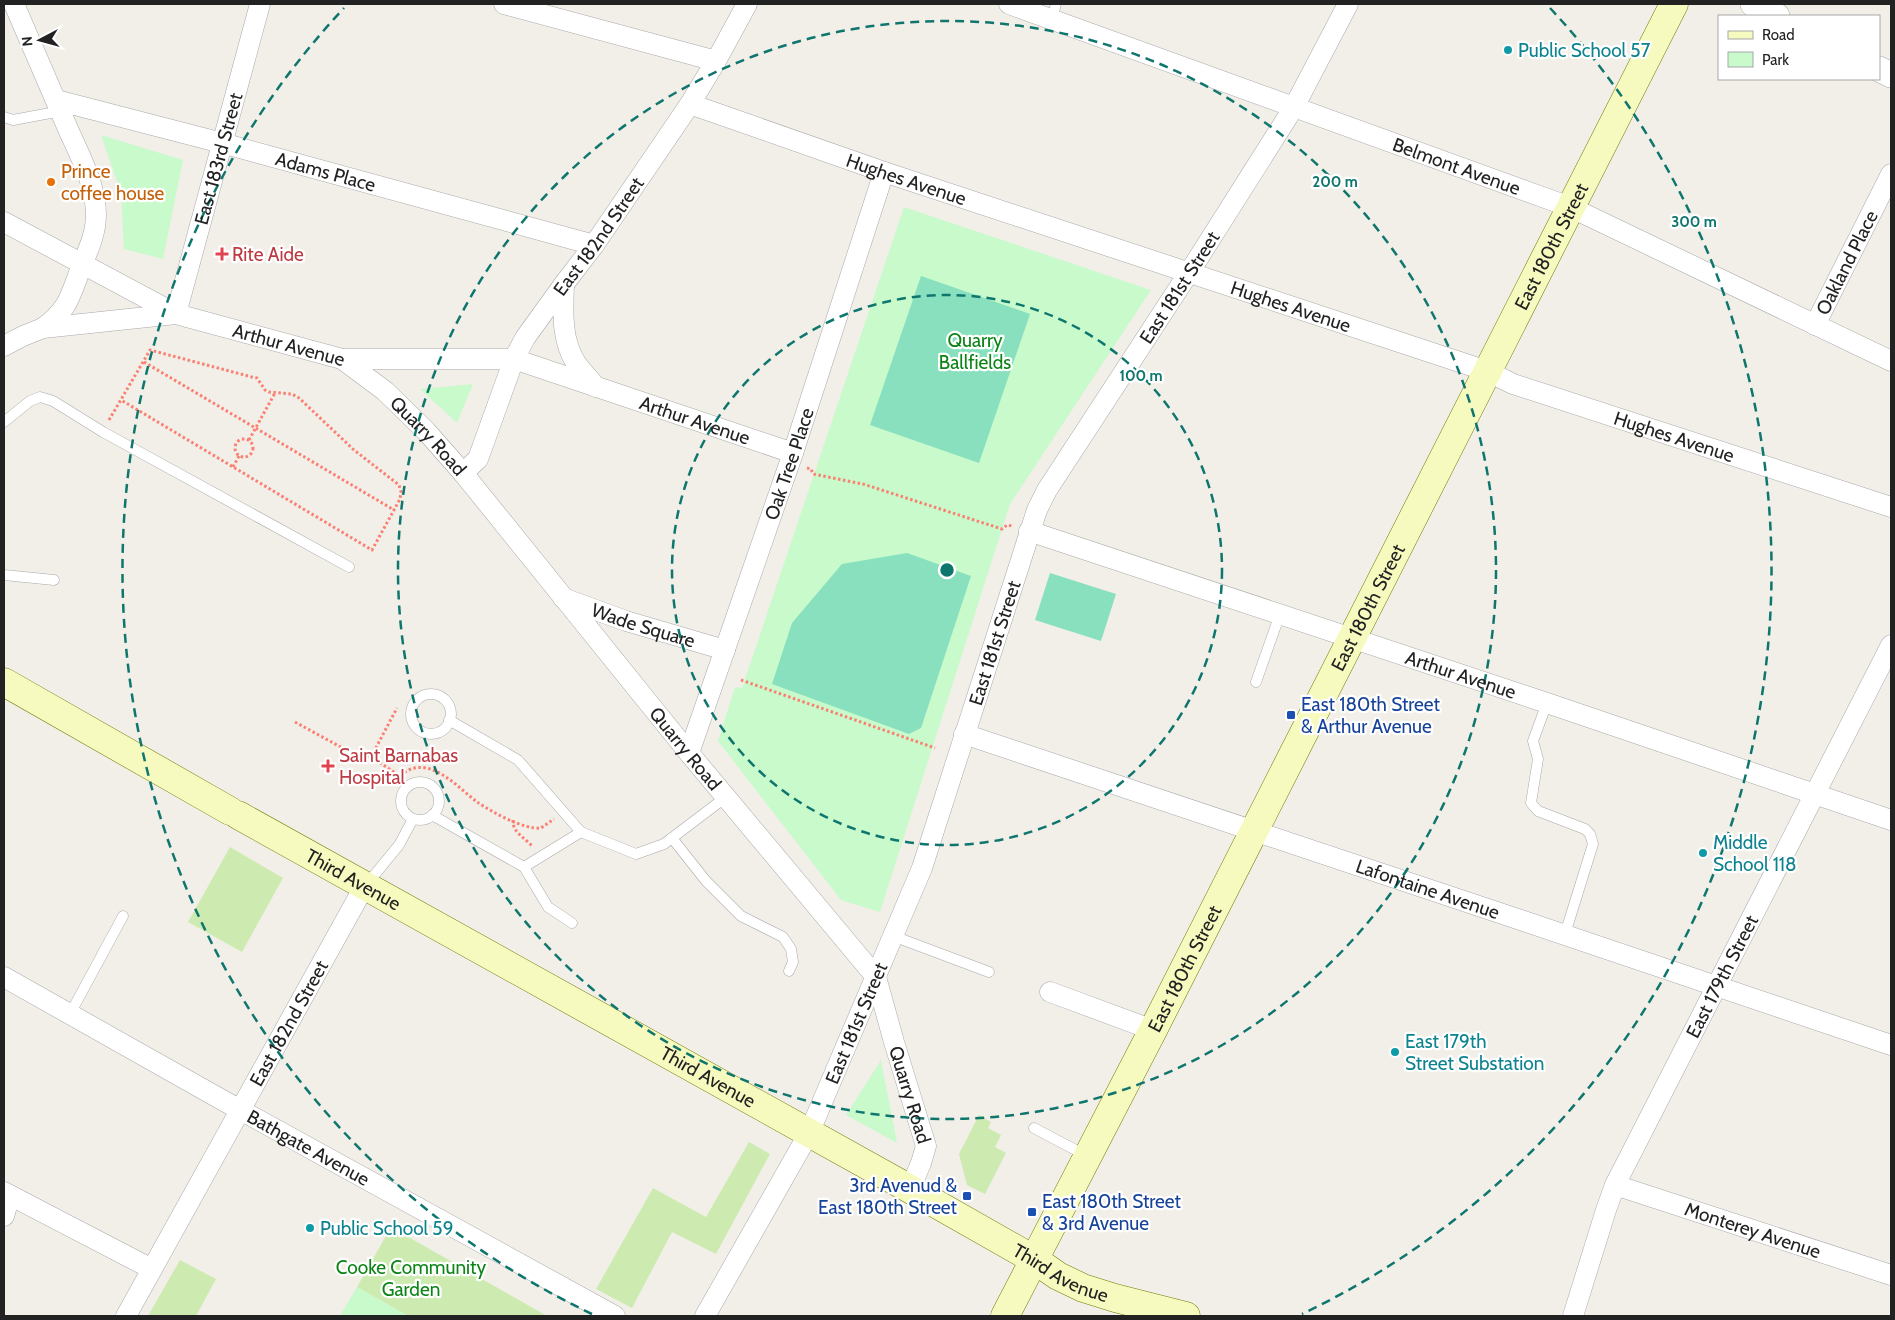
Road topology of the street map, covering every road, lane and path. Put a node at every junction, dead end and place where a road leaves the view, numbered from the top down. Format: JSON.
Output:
{"nodes":[{"id":1,"x":14,"y":4,"type":"edge"},
{"id":2,"x":260,"y":4,"type":"edge"},
{"id":3,"x":504,"y":4,"type":"edge"},
{"id":4,"x":747,"y":4,"type":"edge"},
{"id":5,"x":1009,"y":4,"type":"edge"},
{"id":6,"x":1348,"y":4,"type":"edge"},
{"id":7,"x":1674,"y":4,"type":"edge"},
{"id":8,"x":1753,"y":4,"type":"edge"},
{"id":9,"x":1054,"y":12,"type":"edge"},
{"id":10,"x":1775,"y":15,"type":"edge"},
{"id":11,"x":716,"y":61,"type":"junction"},
{"id":12,"x":690,"y":104,"type":"junction"},
{"id":13,"x":58,"y":106,"type":"junction"},
{"id":14,"x":1294,"y":107,"type":"junction"},
{"id":15,"x":4,"y":117,"type":"edge"},
{"id":16,"x":222,"y":143,"type":"junction"},
{"id":17,"x":884,"y":172,"type":"junction"},
{"id":18,"x":1891,"y":174,"type":"edge"},
{"id":19,"x":1570,"y":207,"type":"junction"},
{"id":20,"x":4,"y":222,"type":"edge"},
{"id":21,"x":594,"y":245,"type":"junction"},
{"id":22,"x":83,"y":263,"type":"junction"},
{"id":23,"x":1190,"y":272,"type":"junction"},
{"id":24,"x":564,"y":284,"type":"junction"},
{"id":25,"x":176,"y":314,"type":"junction"},
{"id":26,"x":1815,"y":325,"type":"junction"},
{"id":27,"x":43,"y":328,"type":"junction"},
{"id":28,"x":4,"y":345,"type":"edge"},
{"id":29,"x":342,"y":359,"type":"junction"},
{"id":30,"x":514,"y":359,"type":"junction"},
{"id":31,"x":1891,"y":361,"type":"edge"},
{"id":32,"x":144,"y":362,"type":"junction"},
{"id":33,"x":1487,"y":371,"type":"junction"},
{"id":34,"x":596,"y":387,"type":"junction"},
{"id":35,"x":275,"y":392,"type":"junction"},
{"id":36,"x":121,"y":400,"type":"junction"},
{"id":37,"x":4,"y":422,"type":"edge"},
{"id":38,"x":256,"y":429,"type":"junction"},
{"id":39,"x":103,"y":432,"type":"junction"},
{"id":40,"x":249,"y":440,"type":"junction"},
{"id":41,"x":239,"y":456,"type":"junction"},
{"id":42,"x":791,"y":458,"type":"junction"},
{"id":43,"x":233,"y":467,"type":"junction"},
{"id":44,"x":463,"y":474,"type":"junction"},
{"id":45,"x":1891,"y":508,"type":"edge"},
{"id":46,"x":394,"y":510,"type":"junction"},
{"id":47,"x":1029,"y":531,"type":"junction"},
{"id":48,"x":349,"y":567,"type":"dead end"},
{"id":49,"x":4,"y":575,"type":"edge"},
{"id":50,"x":54,"y":580,"type":"dead end"},
{"id":51,"x":562,"y":598,"type":"junction"},
{"id":52,"x":1280,"y":614,"type":"junction"},
{"id":53,"x":1352,"y":638,"type":"junction"},
{"id":54,"x":1891,"y":645,"type":"edge"},
{"id":55,"x":725,"y":650,"type":"junction"},
{"id":56,"x":741,"y":680,"type":"dead end"},
{"id":57,"x":4,"y":682,"type":"edge"},
{"id":58,"x":1256,"y":682,"type":"dead end"},
{"id":59,"x":1547,"y":703,"type":"junction"},
{"id":60,"x":397,"y":708,"type":"dead end"},
{"id":61,"x":449,"y":720,"type":"dead end"},
{"id":62,"x":295,"y":722,"type":"dead end"},
{"id":63,"x":964,"y":734,"type":"junction"},
{"id":64,"x":936,"y":748,"type":"dead end"},
{"id":65,"x":689,"y":753,"type":"junction"},
{"id":66,"x":371,"y":757,"type":"junction"},
{"id":67,"x":1814,"y":794,"type":"junction"},
{"id":68,"x":726,"y":797,"type":"junction"},
{"id":69,"x":432,"y":815,"type":"junction"},
{"id":70,"x":412,"y":819,"type":"junction"},
{"id":71,"x":554,"y":819,"type":"dead end"},
{"id":72,"x":513,"y":820,"type":"junction"},
{"id":73,"x":1891,"y":820,"type":"edge"},
{"id":74,"x":1254,"y":830,"type":"junction"},
{"id":75,"x":580,"y":832,"type":"junction"},
{"id":76,"x":672,"y":838,"type":"junction"},
{"id":77,"x":532,"y":847,"type":"dead end"},
{"id":78,"x":524,"y":867,"type":"junction"},
{"id":79,"x":364,"y":886,"type":"junction"},
{"id":80,"x":123,"y":916,"type":"dead end"},
{"id":81,"x":572,"y":923,"type":"dead end"},
{"id":82,"x":1565,"y":934,"type":"junction"},
{"id":83,"x":893,"y":936,"type":"junction"},
{"id":84,"x":789,"y":971,"type":"dead end"},
{"id":85,"x":989,"y":972,"type":"dead end"},
{"id":86,"x":4,"y":977,"type":"edge"},
{"id":87,"x":876,"y":977,"type":"junction"},
{"id":88,"x":1716,"y":987,"type":"junction"},
{"id":89,"x":1050,"y":992,"type":"dead end"},
{"id":90,"x":70,"y":1014,"type":"junction"},
{"id":91,"x":1154,"y":1030,"type":"junction"},
{"id":92,"x":1891,"y":1045,"type":"edge"},
{"id":93,"x":241,"y":1110,"type":"junction"},
{"id":94,"x":1034,"y":1128,"type":"dead end"},
{"id":95,"x":809,"y":1133,"type":"junction"},
{"id":96,"x":1088,"y":1156,"type":"junction"},
{"id":97,"x":1616,"y":1185,"type":"junction"},
{"id":98,"x":910,"y":1189,"type":"junction"},
{"id":99,"x":7,"y":1194,"type":"edge"},
{"id":100,"x":4,"y":1216,"type":"edge"},
{"id":101,"x":1035,"y":1260,"type":"junction"},
{"id":102,"x":152,"y":1269,"type":"junction"},
{"id":103,"x":1891,"y":1275,"type":"edge"},
{"id":104,"x":126,"y":1316,"type":"edge"},
{"id":105,"x":615,"y":1316,"type":"edge"},
{"id":106,"x":705,"y":1316,"type":"edge"},
{"id":107,"x":1005,"y":1316,"type":"edge"},
{"id":108,"x":1186,"y":1316,"type":"edge"},
{"id":109,"x":1573,"y":1316,"type":"edge"}],
"edges":[{"from":1,"to":13,"type":"street"},
{"from":2,"to":16,"type":"street","name":"East 183rd Street"},
{"from":3,"to":11,"type":"street"},
{"from":4,"to":11,"type":"street","name":"East 182nd Street"},
{"from":5,"to":9,"type":"street","name":"Belmont Avenue"},
{"from":6,"to":14,"type":"street","name":"East 181st Street"},
{"from":7,"to":19,"type":"main road","name":"East 180th Street"},
{"from":8,"to":10,"type":"street"},
{"from":9,"to":14,"type":"street","name":"Belmont Avenue"},
{"from":11,"to":12,"type":"street","name":"East 182nd Street"},
{"from":12,"to":17,"type":"street","name":"Hughes Avenue"},
{"from":12,"to":21,"type":"street","name":"East 182nd Street"},
{"from":13,"to":15,"type":"lane"},
{"from":13,"to":16,"type":"street","name":"Adams Place"},
{"from":13,"to":22,"type":"street"},
{"from":14,"to":19,"type":"street","name":"Belmont Avenue"},
{"from":14,"to":23,"type":"street","name":"East 181st Street"},
{"from":16,"to":21,"type":"street","name":"Adams Place"},
{"from":16,"to":25,"type":"street","name":"East 183rd Street"},
{"from":17,"to":23,"type":"street","name":"Hughes Avenue"},
{"from":17,"to":42,"type":"street","name":"Oak Tree Place"},
{"from":18,"to":26,"type":"street","name":"Oakland Place"},
{"from":19,"to":26,"type":"street","name":"Belmont Avenue"},
{"from":19,"to":33,"type":"main road","name":"East 180th Street"},
{"from":20,"to":22,"type":"street","name":"Arthur Avenue"},
{"from":21,"to":24,"type":"street","name":"East 182nd Street"},
{"from":22,"to":25,"type":"street","name":"Arthur Avenue"},
{"from":22,"to":27,"type":"street"},
{"from":23,"to":33,"type":"street","name":"Hughes Avenue"},
{"from":23,"to":47,"type":"street","name":"East 181st Street"},
{"from":24,"to":30,"type":"street","name":"East 182nd Street"},
{"from":24,"to":34,"type":"street"},
{"from":25,"to":27,"type":"street"},
{"from":25,"to":29,"type":"street","name":"Arthur Avenue"},
{"from":26,"to":31,"type":"street","name":"Belmont Avenue"},
{"from":27,"to":28,"type":"street"},
{"from":29,"to":30,"type":"street","name":"Arthur Avenue"},
{"from":29,"to":44,"type":"street","name":"Quarry Road"},
{"from":30,"to":34,"type":"street","name":"Arthur Avenue"},
{"from":30,"to":44,"type":"street","name":"East 182nd Street"},
{"from":32,"to":35,"type":"path"},
{"from":32,"to":36,"type":"path"},
{"from":32,"to":38,"type":"path"},
{"from":33,"to":45,"type":"street","name":"Hughes Avenue"},
{"from":33,"to":53,"type":"main road","name":"East 180th Street"},
{"from":34,"to":42,"type":"street","name":"Arthur Avenue"},
{"from":35,"to":38,"type":"path"},
{"from":35,"to":46,"type":"path"},
{"from":36,"to":39,"type":"path"},
{"from":36,"to":43,"type":"path"},
{"from":37,"to":39,"type":"lane"},
{"from":38,"to":40,"type":"path"},
{"from":38,"to":46,"type":"path"},
{"from":39,"to":48,"type":"lane"},
{"from":40,"to":41,"type":"path"},
{"from":40,"to":41,"type":"path"},
{"from":41,"to":43,"type":"path"},
{"from":42,"to":47,"type":"path"},
{"from":42,"to":55,"type":"street","name":"Oak Tree Place"},
{"from":43,"to":46,"type":"path"},
{"from":44,"to":51,"type":"street","name":"Quarry Road"},
{"from":47,"to":52,"type":"street","name":"Arthur Avenue"},
{"from":47,"to":63,"type":"street","name":"East 181st Street"},
{"from":49,"to":50,"type":"lane"},
{"from":51,"to":55,"type":"street","name":"Wade Square"},
{"from":51,"to":65,"type":"street","name":"Quarry Road"},
{"from":52,"to":53,"type":"street","name":"Arthur Avenue"},
{"from":52,"to":58,"type":"lane"},
{"from":53,"to":59,"type":"street","name":"Arthur Avenue"},
{"from":53,"to":74,"type":"main road","name":"East 180th Street"},
{"from":54,"to":67,"type":"street","name":"East 179th Street"},
{"from":55,"to":65,"type":"street","name":"Oak Tree Place"},
{"from":56,"to":64,"type":"path"},
{"from":57,"to":79,"type":"main road","name":"Third Avenue"},
{"from":59,"to":67,"type":"street","name":"Arthur Avenue"},
{"from":59,"to":82,"type":"lane"},
{"from":60,"to":66,"type":"path"},
{"from":61,"to":75,"type":"lane"},
{"from":62,"to":66,"type":"path"},
{"from":63,"to":74,"type":"street","name":"Lafontaine Avenue"},
{"from":63,"to":83,"type":"street","name":"East 181st Street"},
{"from":65,"to":68,"type":"street","name":"Quarry Road"},
{"from":66,"to":72,"type":"path"},
{"from":67,"to":73,"type":"street","name":"Arthur Avenue"},
{"from":67,"to":88,"type":"street","name":"East 179th Street"},
{"from":68,"to":76,"type":"lane"},
{"from":68,"to":87,"type":"street","name":"Quarry Road"},
{"from":69,"to":70,"type":"lane"},
{"from":69,"to":70,"type":"lane"},
{"from":69,"to":78,"type":"lane"},
{"from":70,"to":79,"type":"lane"},
{"from":71,"to":72,"type":"path"},
{"from":72,"to":77,"type":"path"},
{"from":74,"to":82,"type":"street","name":"Lafontaine Avenue"},
{"from":74,"to":91,"type":"main road","name":"East 180th Street"},
{"from":75,"to":76,"type":"lane"},
{"from":75,"to":78,"type":"lane"},
{"from":76,"to":84,"type":"lane"},
{"from":78,"to":81,"type":"lane"},
{"from":79,"to":93,"type":"street","name":"East 182nd Street"},
{"from":79,"to":95,"type":"main road","name":"Third Avenue"},
{"from":80,"to":90,"type":"lane"},
{"from":82,"to":88,"type":"street","name":"Lafontaine Avenue"},
{"from":83,"to":85,"type":"lane"},
{"from":83,"to":87,"type":"street","name":"East 181st Street"},
{"from":86,"to":90,"type":"street","name":"Bathgate Avenue"},
{"from":87,"to":95,"type":"street","name":"East 181st Street"},
{"from":87,"to":98,"type":"street","name":"Quarry Road"},
{"from":88,"to":92,"type":"street","name":"Lafontaine Avenue"},
{"from":88,"to":97,"type":"street","name":"East 179th Street"},
{"from":89,"to":91,"type":"street"},
{"from":90,"to":93,"type":"street","name":"Bathgate Avenue"},
{"from":91,"to":96,"type":"main road","name":"East 180th Street"},
{"from":93,"to":102,"type":"street","name":"East 182nd Street"},
{"from":93,"to":105,"type":"street","name":"Bathgate Avenue"},
{"from":94,"to":96,"type":"lane"},
{"from":95,"to":98,"type":"main road","name":"Third Avenue"},
{"from":95,"to":106,"type":"street","name":"East 181st Street"},
{"from":96,"to":101,"type":"main road","name":"East 180th Street"},
{"from":97,"to":103,"type":"street","name":"Monterey Avenue"},
{"from":97,"to":109,"type":"street","name":"East 179th Street"},
{"from":98,"to":101,"type":"main road","name":"Third Avenue"},
{"from":99,"to":100,"type":"street"},
{"from":99,"to":102,"type":"street"},
{"from":101,"to":107,"type":"main road","name":"East 180th Street"},
{"from":101,"to":108,"type":"main road","name":"Third Avenue"},
{"from":102,"to":104,"type":"street","name":"East 182nd Street"}]}
